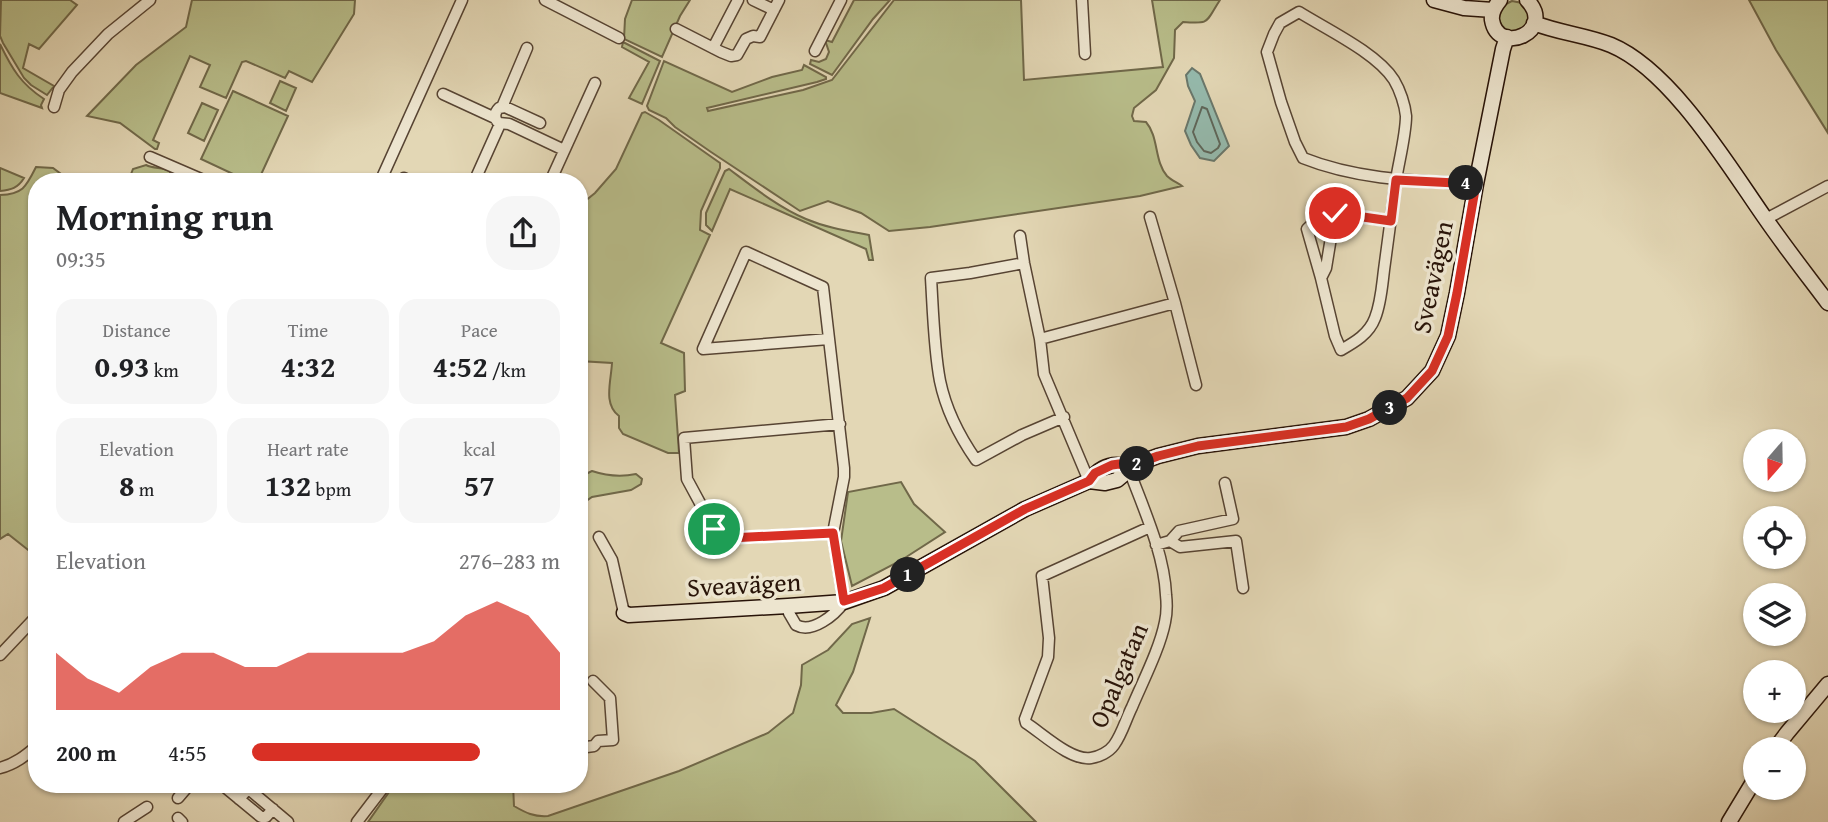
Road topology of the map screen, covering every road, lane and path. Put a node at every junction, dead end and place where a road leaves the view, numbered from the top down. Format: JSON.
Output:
{"nodes":[{"id":1,"x":150,"y":0,"type":"edge"},
{"id":2,"x":462,"y":0,"type":"edge"},
{"id":3,"x":545,"y":0,"type":"edge"},
{"id":4,"x":738,"y":0,"type":"edge"},
{"id":5,"x":754,"y":0,"type":"edge"},
{"id":6,"x":841,"y":0,"type":"edge"},
{"id":7,"x":1082,"y":0,"type":"edge"},
{"id":8,"x":1434,"y":0,"type":"edge"},
{"id":9,"x":1527,"y":0,"type":"edge"},
{"id":10,"x":777,"y":5,"type":"edge"},
{"id":11,"x":1497,"y":5,"type":"edge"},
{"id":12,"x":1534,"y":23,"type":"junction"},
{"id":13,"x":676,"y":29,"type":"dead end"},
{"id":14,"x":1507,"y":37,"type":"junction"},
{"id":15,"x":619,"y":38,"type":"dead end"},
{"id":16,"x":527,"y":48,"type":"dead end"},
{"id":17,"x":713,"y":48,"type":"junction"},
{"id":18,"x":815,"y":51,"type":"dead end"},
{"id":19,"x":1085,"y":54,"type":"dead end"},
{"id":20,"x":595,"y":83,"type":"dead end"},
{"id":21,"x":443,"y":94,"type":"dead end"},
{"id":22,"x":54,"y":107,"type":"dead end"},
{"id":23,"x":502,"y":107,"type":"junction"},
{"id":24,"x":498,"y":121,"type":"junction"},
{"id":25,"x":540,"y":123,"type":"dead end"},
{"id":26,"x":564,"y":150,"type":"junction"},
{"id":27,"x":150,"y":157,"type":"dead end"},
{"id":28,"x":185,"y":173,"type":"edge"},
{"id":29,"x":384,"y":173,"type":"edge"},
{"id":30,"x":478,"y":173,"type":"edge"},
{"id":31,"x":554,"y":173,"type":"edge"},
{"id":32,"x":1396,"y":180,"type":"junction"},
{"id":33,"x":1476,"y":184,"type":"junction"},
{"id":34,"x":1828,"y":186,"type":"edge"},
{"id":35,"x":1335,"y":213,"type":"junction"},
{"id":36,"x":1150,"y":217,"type":"dead end"},
{"id":37,"x":1766,"y":219,"type":"junction"},
{"id":38,"x":1391,"y":221,"type":"junction"},
{"id":39,"x":1020,"y":236,"type":"dead end"},
{"id":40,"x":1024,"y":263,"type":"junction"},
{"id":41,"x":1321,"y":278,"type":"junction"},
{"id":42,"x":1175,"y":303,"type":"junction"},
{"id":43,"x":1828,"y":303,"type":"edge"},
{"id":44,"x":829,"y":339,"type":"junction"},
{"id":45,"x":1040,"y":339,"type":"junction"},
{"id":46,"x":1196,"y":385,"type":"dead end"},
{"id":47,"x":1064,"y":417,"type":"junction"},
{"id":48,"x":840,"y":424,"type":"junction"},
{"id":49,"x":1128,"y":467,"type":"junction"},
{"id":50,"x":1089,"y":481,"type":"junction"},
{"id":51,"x":1225,"y":484,"type":"dead end"},
{"id":52,"x":1233,"y":519,"type":"junction"},
{"id":53,"x":1150,"y":527,"type":"junction"},
{"id":54,"x":833,"y":533,"type":"junction"},
{"id":55,"x":599,"y":537,"type":"dead end"},
{"id":56,"x":1170,"y":541,"type":"junction"},
{"id":57,"x":1236,"y":541,"type":"junction"},
{"id":58,"x":1156,"y":545,"type":"junction"},
{"id":59,"x":1243,"y":588,"type":"dead end"},
{"id":60,"x":844,"y":601,"type":"junction"},
{"id":61,"x":788,"y":606,"type":"junction"},
{"id":62,"x":624,"y":612,"type":"joint"},
{"id":63,"x":28,"y":625,"type":"edge"},
{"id":64,"x":0,"y":655,"type":"edge"},
{"id":65,"x":593,"y":681,"type":"dead end"},
{"id":66,"x":1825,"y":694,"type":"edge"},
{"id":67,"x":1786,"y":737,"type":"edge"},
{"id":68,"x":588,"y":747,"type":"edge"},
{"id":69,"x":28,"y":754,"type":"edge"},
{"id":70,"x":0,"y":768,"type":"edge"},
{"id":71,"x":182,"y":793,"type":"edge"},
{"id":72,"x":232,"y":793,"type":"edge"},
{"id":73,"x":379,"y":793,"type":"edge"},
{"id":74,"x":178,"y":797,"type":"dead end"},
{"id":75,"x":1743,"y":799,"type":"edge"},
{"id":76,"x":147,"y":807,"type":"dead end"},
{"id":77,"x":124,"y":822,"type":"edge"},
{"id":78,"x":288,"y":822,"type":"edge"},
{"id":79,"x":356,"y":822,"type":"edge"},
{"id":80,"x":1729,"y":822,"type":"edge"}],
"edges":[{"from":1,"to":22,"type":"street"},
{"from":2,"to":29,"type":"street"},
{"from":3,"to":15,"type":"street"},
{"from":4,"to":17,"type":"street"},
{"from":5,"to":10,"type":"street"},
{"from":6,"to":18,"type":"street"},
{"from":7,"to":19,"type":"street"},
{"from":8,"to":11,"type":"street"},
{"from":9,"to":12,"type":"street"},
{"from":10,"to":17,"type":"street"},
{"from":11,"to":14,"type":"street"},
{"from":12,"to":14,"type":"street"},
{"from":12,"to":37,"type":"street"},
{"from":13,"to":17,"type":"street"},
{"from":14,"to":33,"type":"street","name":"Sveavägen"},
{"from":16,"to":23,"type":"street"},
{"from":20,"to":26,"type":"street"},
{"from":21,"to":24,"type":"street"},
{"from":23,"to":24,"type":"street"},
{"from":23,"to":25,"type":"street"},
{"from":24,"to":26,"type":"street"},
{"from":24,"to":30,"type":"street"},
{"from":26,"to":31,"type":"street"},
{"from":27,"to":28,"type":"street"},
{"from":32,"to":32,"type":"street"},
{"from":32,"to":33,"type":"street"},
{"from":32,"to":38,"type":"street"},
{"from":33,"to":49,"type":"street","name":"Sveavägen"},
{"from":34,"to":37,"type":"street"},
{"from":35,"to":38,"type":"street"},
{"from":35,"to":41,"type":"street"},
{"from":35,"to":41,"type":"street"},
{"from":36,"to":42,"type":"street"},
{"from":37,"to":43,"type":"street"},
{"from":38,"to":41,"type":"street"},
{"from":39,"to":40,"type":"street"},
{"from":40,"to":45,"type":"street"},
{"from":40,"to":47,"type":"street"},
{"from":42,"to":45,"type":"street"},
{"from":42,"to":46,"type":"street"},
{"from":44,"to":44,"type":"street"},
{"from":44,"to":48,"type":"street"},
{"from":45,"to":47,"type":"street"},
{"from":47,"to":50,"type":"street"},
{"from":48,"to":54,"type":"street"},
{"from":48,"to":54,"type":"street"},
{"from":49,"to":50,"type":"street","name":"Sveavägen"},
{"from":49,"to":53,"type":"street","name":"Opalgatan"},
{"from":50,"to":60,"type":"street","name":"Sveavägen"},
{"from":51,"to":52,"type":"street"},
{"from":52,"to":56,"type":"street"},
{"from":52,"to":57,"type":"street"},
{"from":53,"to":58,"type":"street","name":"Opalgatan"},
{"from":53,"to":58,"type":"street","name":"Opalgatan"},
{"from":54,"to":60,"type":"street"},
{"from":55,"to":62,"type":"street"},
{"from":56,"to":57,"type":"street"},
{"from":56,"to":58,"type":"street"},
{"from":57,"to":59,"type":"street"},
{"from":60,"to":61,"type":"street","name":"Sveavägen"},
{"from":60,"to":61,"type":"street"},
{"from":61,"to":62,"type":"street","name":"Sveavägen"},
{"from":63,"to":64,"type":"street"},
{"from":65,"to":68,"type":"street"},
{"from":66,"to":67,"type":"street"},
{"from":69,"to":70,"type":"street"},
{"from":71,"to":74,"type":"street"},
{"from":72,"to":78,"type":"street"},
{"from":73,"to":79,"type":"street"},
{"from":75,"to":80,"type":"street"},
{"from":76,"to":77,"type":"street"}]}
